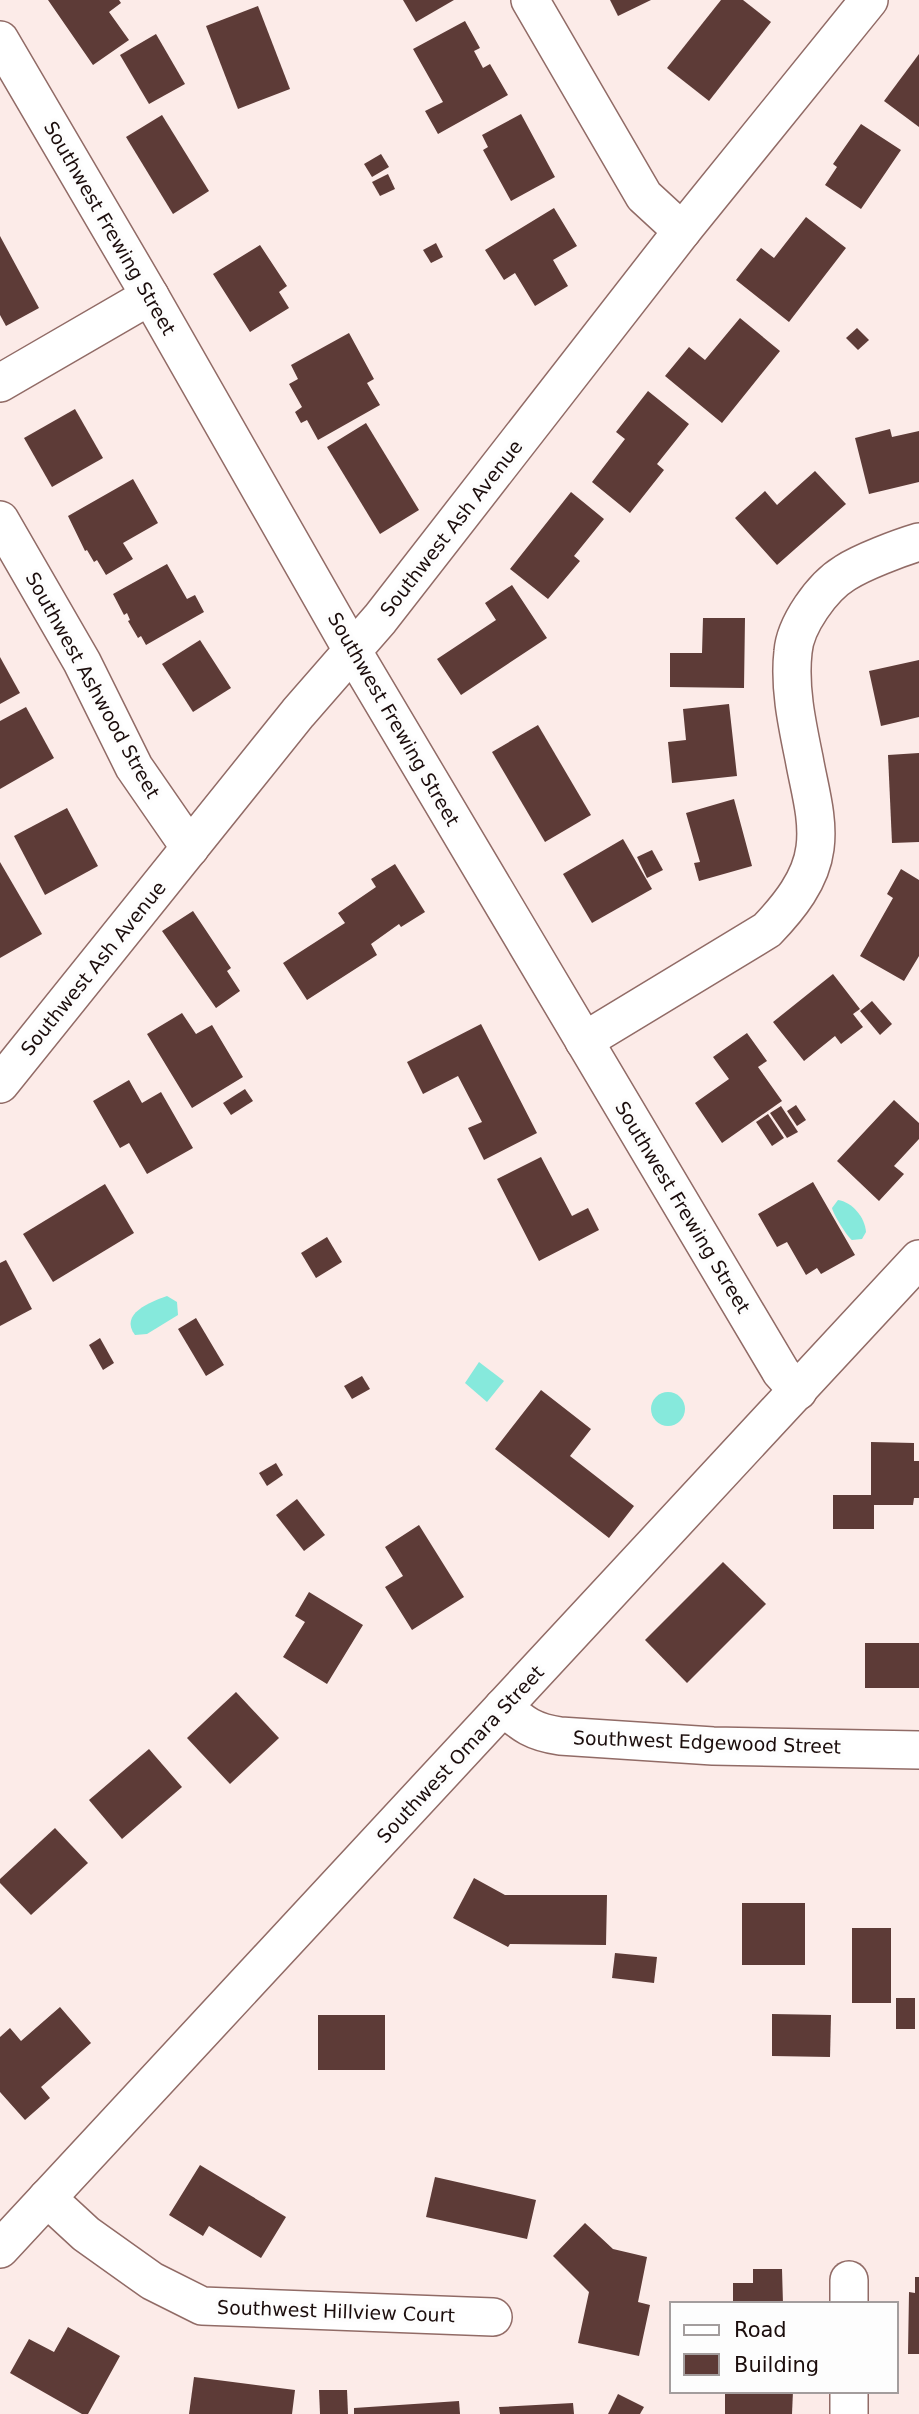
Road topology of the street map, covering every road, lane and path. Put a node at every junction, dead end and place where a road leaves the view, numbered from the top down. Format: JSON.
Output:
{"nodes":[{"id":1,"x":530,"y":0,"type":"edge"},
{"id":2,"x":869,"y":0,"type":"edge"},
{"id":3,"x":0,"y":40,"type":"edge"},
{"id":4,"x":682,"y":232,"type":"junction"},
{"id":5,"x":150,"y":296,"type":"junction"},
{"id":6,"x":0,"y":383,"type":"edge"},
{"id":7,"x":0,"y":520,"type":"edge"},
{"id":8,"x":919,"y":542,"type":"edge"},
{"id":9,"x":352,"y":650,"type":"junction"},
{"id":10,"x":190,"y":848,"type":"junction"},
{"id":11,"x":584,"y":1041,"type":"junction"},
{"id":12,"x":0,"y":1084,"type":"edge"},
{"id":13,"x":919,"y":1259,"type":"edge"},
{"id":14,"x":799,"y":1391,"type":"junction"},
{"id":15,"x":503,"y":1707,"type":"junction"},
{"id":16,"x":919,"y":1750,"type":"edge"},
{"id":17,"x":47,"y":2198,"type":"junction"},
{"id":18,"x":0,"y":2249,"type":"edge"},
{"id":19,"x":493,"y":2317,"type":"dead end"},
{"id":20,"x":849,"y":2393,"type":"edge"},
{"id":21,"x":849,"y":2414,"type":"edge"}],
"edges":[{"from":1,"to":4,"type":"street"},
{"from":2,"to":4,"type":"street","name":"Southwest Ash Avenue"},
{"from":3,"to":5,"type":"street","name":"Southwest Frewing Street"},
{"from":4,"to":9,"type":"street","name":"Southwest Ash Avenue"},
{"from":5,"to":6,"type":"street"},
{"from":5,"to":9,"type":"street","name":"Southwest Frewing Street"},
{"from":7,"to":10,"type":"street","name":"Southwest Ashwood Street"},
{"from":8,"to":11,"type":"street"},
{"from":9,"to":10,"type":"street","name":"Southwest Ash Avenue"},
{"from":9,"to":11,"type":"street","name":"Southwest Frewing Street"},
{"from":10,"to":12,"type":"street","name":"Southwest Ash Avenue"},
{"from":11,"to":14,"type":"street","name":"Southwest Frewing Street"},
{"from":13,"to":14,"type":"street","name":"Southwest Omara Street"},
{"from":14,"to":15,"type":"street","name":"Southwest Omara Street"},
{"from":15,"to":16,"type":"street","name":"Southwest Edgewood Street"},
{"from":15,"to":17,"type":"street","name":"Southwest Omara Street"},
{"from":17,"to":18,"type":"street","name":"Southwest Omara Street"},
{"from":17,"to":19,"type":"street","name":"Southwest Hillview Court"},
{"from":20,"to":21,"type":"street"}]}
